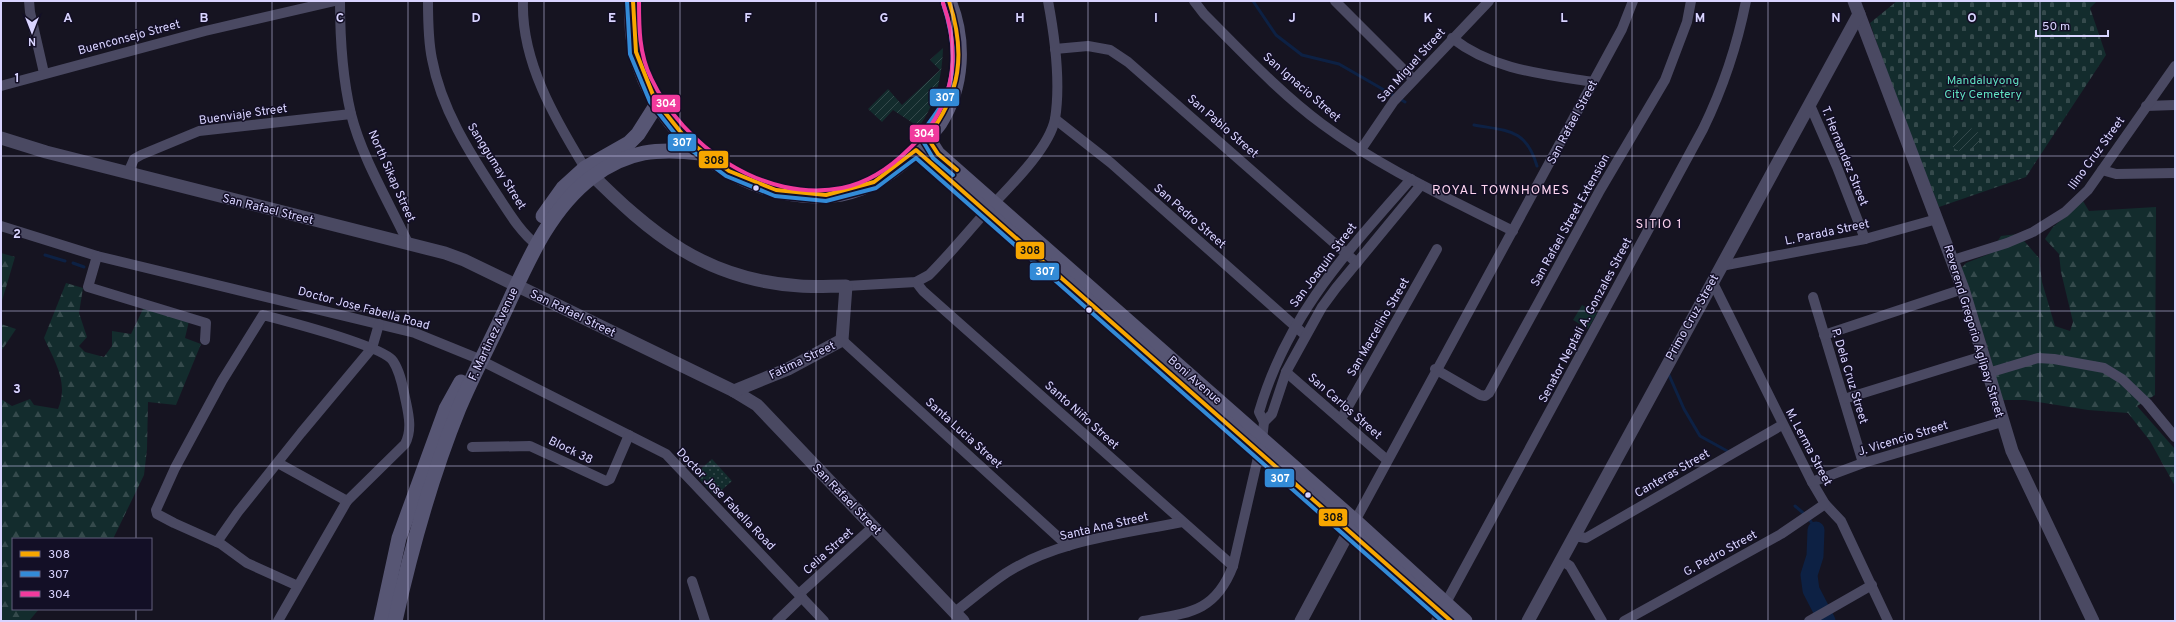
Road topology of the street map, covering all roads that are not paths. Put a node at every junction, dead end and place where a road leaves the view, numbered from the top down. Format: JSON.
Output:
{"nodes":[{"id":1,"x":29,"y":1,"type":"edge"},
{"id":2,"x":335,"y":1,"type":"edge"},
{"id":3,"x":340,"y":1,"type":"edge"},
{"id":4,"x":428,"y":1,"type":"edge"},
{"id":5,"x":523,"y":1,"type":"edge"},
{"id":6,"x":633,"y":1,"type":"edge"},
{"id":7,"x":949,"y":1,"type":"edge"},
{"id":8,"x":1048,"y":1,"type":"edge"},
{"id":9,"x":1194,"y":1,"type":"edge"},
{"id":10,"x":1335,"y":1,"type":"edge"},
{"id":11,"x":1489,"y":1,"type":"edge"},
{"id":12,"x":1633,"y":1,"type":"edge"},
{"id":13,"x":1691,"y":1,"type":"edge"},
{"id":14,"x":1746,"y":1,"type":"edge"},
{"id":15,"x":1854,"y":1,"type":"edge"},
{"id":16,"x":1859,"y":14,"type":"junction"},
{"id":17,"x":1452,"y":38,"type":"junction"},
{"id":18,"x":1055,"y":49,"type":"junction"},
{"id":19,"x":2175,"y":66,"type":"edge"},
{"id":20,"x":44,"y":73,"type":"junction"},
{"id":21,"x":1413,"y":80,"type":"junction"},
{"id":22,"x":1593,"y":82,"type":"junction"},
{"id":23,"x":1,"y":86,"type":"edge"},
{"id":24,"x":657,"y":104,"type":"junction"},
{"id":25,"x":1810,"y":105,"type":"junction"},
{"id":26,"x":2175,"y":105,"type":"edge"},
{"id":27,"x":2146,"y":106,"type":"junction"},
{"id":28,"x":351,"y":114,"type":"junction"},
{"id":29,"x":1055,"y":119,"type":"junction"},
{"id":30,"x":927,"y":137,"type":"junction"},
{"id":31,"x":1,"y":138,"type":"edge"},
{"id":32,"x":916,"y":150,"type":"junction"},
{"id":33,"x":1360,"y":151,"type":"junction"},
{"id":34,"x":701,"y":153,"type":"junction"},
{"id":35,"x":2102,"y":170,"type":"junction"},
{"id":36,"x":589,"y":172,"type":"junction"},
{"id":37,"x":128,"y":173,"type":"junction"},
{"id":38,"x":2175,"y":173,"type":"edge"},
{"id":39,"x":1411,"y":179,"type":"junction"},
{"id":40,"x":1421,"y":185,"type":"junction"},
{"id":41,"x":990,"y":208,"type":"junction"},
{"id":42,"x":1937,"y":219,"type":"junction"},
{"id":43,"x":1,"y":226,"type":"edge"},
{"id":44,"x":1513,"y":231,"type":"junction"},
{"id":45,"x":1865,"y":239,"type":"junction"},
{"id":46,"x":533,"y":242,"type":"junction"},
{"id":47,"x":408,"y":243,"type":"junction"},
{"id":48,"x":1437,"y":249,"type":"dead end"},
{"id":49,"x":1346,"y":253,"type":"junction"},
{"id":50,"x":98,"y":256,"type":"junction"},
{"id":51,"x":1953,"y":260,"type":"junction"},
{"id":52,"x":1357,"y":263,"type":"junction"},
{"id":53,"x":1721,"y":266,"type":"junction"},
{"id":54,"x":1712,"y":281,"type":"junction"},
{"id":55,"x":916,"y":282,"type":"junction"},
{"id":56,"x":512,"y":284,"type":"junction"},
{"id":57,"x":846,"y":286,"type":"junction"},
{"id":58,"x":1963,"y":289,"type":"junction"},
{"id":59,"x":1813,"y":297,"type":"dead end"},
{"id":60,"x":379,"y":324,"type":"junction"},
{"id":61,"x":1295,"y":326,"type":"junction"},
{"id":62,"x":1305,"y":335,"type":"junction"},
{"id":63,"x":1824,"y":335,"type":"junction"},
{"id":64,"x":205,"y":340,"type":"dead end"},
{"id":65,"x":842,"y":340,"type":"junction"},
{"id":66,"x":372,"y":348,"type":"junction"},
{"id":67,"x":1983,"y":356,"type":"junction"},
{"id":68,"x":478,"y":359,"type":"junction"},
{"id":69,"x":1435,"y":369,"type":"junction"},
{"id":70,"x":1286,"y":372,"type":"junction"},
{"id":71,"x":1988,"y":373,"type":"junction"},
{"id":72,"x":734,"y":391,"type":"junction"},
{"id":73,"x":1844,"y":399,"type":"junction"},
{"id":74,"x":1341,"y":419,"type":"junction"},
{"id":75,"x":1264,"y":422,"type":"junction"},
{"id":76,"x":2002,"y":422,"type":"junction"},
{"id":77,"x":1782,"y":425,"type":"junction"},
{"id":78,"x":629,"y":435,"type":"junction"},
{"id":79,"x":2175,"y":437,"type":"edge"},
{"id":80,"x":1260,"y":446,"type":"junction"},
{"id":81,"x":472,"y":447,"type":"dead end"},
{"id":82,"x":1387,"y":460,"type":"junction"},
{"id":83,"x":278,"y":463,"type":"junction"},
{"id":84,"x":1863,"y":463,"type":"junction"},
{"id":85,"x":1812,"y":482,"type":"junction"},
{"id":86,"x":346,"y":501,"type":"junction"},
{"id":87,"x":1825,"y":504,"type":"junction"},
{"id":88,"x":1182,"y":522,"type":"junction"},
{"id":89,"x":874,"y":526,"type":"junction"},
{"id":90,"x":1352,"y":526,"type":"junction"},
{"id":91,"x":1574,"y":536,"type":"junction"},
{"id":92,"x":217,"y":542,"type":"junction"},
{"id":93,"x":1068,"y":546,"type":"junction"},
{"id":94,"x":1561,"y":560,"type":"junction"},
{"id":95,"x":1233,"y":566,"type":"junction"},
{"id":96,"x":692,"y":581,"type":"dead end"},
{"id":97,"x":1872,"y":585,"type":"junction"},
{"id":98,"x":298,"y":586,"type":"junction"},
{"id":99,"x":800,"y":596,"type":"junction"},
{"id":100,"x":1444,"y":614,"type":"edge"},
{"id":101,"x":959,"y":617,"type":"edge"},
{"id":102,"x":278,"y":621,"type":"edge"},
{"id":103,"x":380,"y":621,"type":"edge"},
{"id":104,"x":395,"y":621,"type":"edge"},
{"id":105,"x":705,"y":621,"type":"edge"},
{"id":106,"x":777,"y":621,"type":"edge"},
{"id":107,"x":824,"y":621,"type":"edge"},
{"id":108,"x":1143,"y":621,"type":"edge"},
{"id":109,"x":1301,"y":621,"type":"edge"},
{"id":110,"x":1465,"y":621,"type":"edge"},
{"id":111,"x":1528,"y":621,"type":"edge"},
{"id":112,"x":1602,"y":621,"type":"edge"},
{"id":113,"x":1624,"y":621,"type":"edge"},
{"id":114,"x":1809,"y":621,"type":"edge"},
{"id":115,"x":1888,"y":621,"type":"edge"},
{"id":116,"x":2093,"y":621,"type":"edge"}],
"edges":[{"from":1,"to":20,"type":"street"},
{"from":2,"to":20,"type":"street","name":"Buenconsejo Street"},
{"from":3,"to":28,"type":"street","name":"North Sikap Street"},
{"from":4,"to":46,"type":"street","name":"Sanggumay Street"},
{"from":5,"to":36,"type":"street"},
{"from":6,"to":24,"type":"main road"},
{"from":7,"to":30,"type":"main road"},
{"from":8,"to":18,"type":"street"},
{"from":9,"to":33,"type":"street","name":"San Ignacio Street"},
{"from":10,"to":21,"type":"street"},
{"from":11,"to":17,"type":"street","name":"San Miguel Street"},
{"from":12,"to":22,"type":"street","name":"San Rafael Street"},
{"from":13,"to":69,"type":"street","name":"San Rafael Street Extension"},
{"from":14,"to":100,"type":"street","name":"Senator Neptali A. Gonzales Street"},
{"from":15,"to":16,"type":"street","name":"Reverend Gregorio Aglipay Street"},
{"from":16,"to":25,"type":"street","name":"Primo Cruz Street"},
{"from":16,"to":42,"type":"street","name":"Reverend Gregorio Aglipay Street"},
{"from":17,"to":21,"type":"street","name":"San Miguel Street"},
{"from":17,"to":22,"type":"street"},
{"from":18,"to":29,"type":"street"},
{"from":18,"to":49,"type":"street","name":"San Pablo Street"},
{"from":19,"to":27,"type":"street","name":"Ilino Cruz Street"},
{"from":20,"to":23,"type":"street","name":"Buenconsejo Street"},
{"from":21,"to":33,"type":"street","name":"San Miguel Street"},
{"from":22,"to":44,"type":"street","name":"San Rafael Street"},
{"from":24,"to":34,"type":"main road"},
{"from":24,"to":36,"type":"main road","name":"F. Martinez Avenue"},
{"from":25,"to":45,"type":"street","name":"T. Hernandez Street"},
{"from":25,"to":53,"type":"street","name":"Primo Cruz Street"},
{"from":26,"to":27,"type":"street"},
{"from":27,"to":35,"type":"street","name":"Ilino Cruz Street"},
{"from":28,"to":37,"type":"street","name":"Buenviaje Street"},
{"from":28,"to":47,"type":"street","name":"North Sikap Street"},
{"from":29,"to":41,"type":"street"},
{"from":29,"to":61,"type":"street","name":"San Pedro Street"},
{"from":30,"to":32,"type":"main road"},
{"from":30,"to":41,"type":"main road","name":"Boni Avenue"},
{"from":31,"to":37,"type":"street","name":"San Rafael Street"},
{"from":32,"to":34,"type":"main road"},
{"from":32,"to":41,"type":"main road","name":"Boni Avenue"},
{"from":33,"to":39,"type":"street","name":"San Ignacio Street"},
{"from":34,"to":36,"type":"main road","name":"F. Martinez Avenue"},
{"from":35,"to":38,"type":"street"},
{"from":35,"to":51,"type":"street","name":"Ilino Cruz Street"},
{"from":36,"to":46,"type":"main road","name":"F. Martinez Avenue"},
{"from":36,"to":57,"type":"street"},
{"from":37,"to":47,"type":"street","name":"San Rafael Street"},
{"from":39,"to":40,"type":"street","name":"San Ignacio Street"},
{"from":39,"to":49,"type":"street","name":"San Joaquin Street"},
{"from":40,"to":44,"type":"street","name":"San Ignacio Street"},
{"from":40,"to":52,"type":"street","name":"San Joaquin Street"},
{"from":41,"to":55,"type":"street"},
{"from":41,"to":80,"type":"main road","name":"Boni Avenue"},
{"from":42,"to":45,"type":"street","name":"L. Parada Street"},
{"from":42,"to":51,"type":"street","name":"Reverend Gregorio Aglipay Street"},
{"from":43,"to":50,"type":"street","name":"Doctor Jose Fabella Road"},
{"from":44,"to":69,"type":"street","name":"San Rafael Street"},
{"from":45,"to":53,"type":"street","name":"L. Parada Street"},
{"from":46,"to":56,"type":"main road","name":"F. Martinez Avenue"},
{"from":47,"to":56,"type":"street","name":"San Rafael Street"},
{"from":48,"to":74,"type":"street","name":"San Marcelino Street"},
{"from":49,"to":52,"type":"street","name":"San Pablo Street"},
{"from":49,"to":61,"type":"street","name":"San Joaquin Street"},
{"from":50,"to":60,"type":"street","name":"Doctor Jose Fabella Road"},
{"from":50,"to":64,"type":"street"},
{"from":51,"to":58,"type":"street","name":"Reverend Gregorio Aglipay Street"},
{"from":52,"to":62,"type":"street","name":"San Joaquin Street"},
{"from":53,"to":54,"type":"street","name":"Primo Cruz Street"},
{"from":54,"to":77,"type":"street","name":"M. Lerma Street"},
{"from":54,"to":91,"type":"street","name":"Primo Cruz Street"},
{"from":55,"to":57,"type":"street"},
{"from":55,"to":88,"type":"street","name":"Santo Niño Street"},
{"from":56,"to":68,"type":"main road","name":"F. Martinez Avenue"},
{"from":56,"to":72,"type":"street","name":"San Rafael Street"},
{"from":57,"to":65,"type":"street","name":"Fatima Street"},
{"from":58,"to":63,"type":"street"},
{"from":58,"to":67,"type":"street","name":"Reverend Gregorio Aglipay Street"},
{"from":59,"to":63,"type":"street","name":"P. Dela Cruz Street"},
{"from":60,"to":66,"type":"street"},
{"from":60,"to":68,"type":"street","name":"Doctor Jose Fabella Road"},
{"from":61,"to":62,"type":"street","name":"San Pedro Street"},
{"from":61,"to":75,"type":"street","name":"San Joaquin Street"},
{"from":62,"to":70,"type":"street","name":"San Joaquin Street"},
{"from":63,"to":73,"type":"street","name":"P. Dela Cruz Street"},
{"from":65,"to":72,"type":"street","name":"Fatima Street"},
{"from":65,"to":93,"type":"street","name":"Santa Lucia Street"},
{"from":66,"to":83,"type":"street"},
{"from":66,"to":86,"type":"street"},
{"from":66,"to":92,"type":"street"},
{"from":67,"to":71,"type":"street","name":"Reverend Gregorio Aglipay Street"},
{"from":67,"to":73,"type":"street"},
{"from":68,"to":78,"type":"street","name":"Doctor Jose Fabella Road"},
{"from":68,"to":103,"type":"main road","name":"F. Martinez Avenue"},
{"from":68,"to":104,"type":"main road","name":"F. Martinez Avenue"},
{"from":69,"to":82,"type":"street","name":"San Rafael Street"},
{"from":70,"to":74,"type":"street","name":"San Carlos Street"},
{"from":70,"to":75,"type":"street","name":"San Joaquin Street"},
{"from":71,"to":76,"type":"street","name":"Reverend Gregorio Aglipay Street"},
{"from":71,"to":79,"type":"street"},
{"from":72,"to":89,"type":"street","name":"San Rafael Street"},
{"from":73,"to":84,"type":"street","name":"P. Dela Cruz Street"},
{"from":74,"to":82,"type":"street","name":"San Carlos Street"},
{"from":75,"to":80,"type":"street","name":"San Joaquin Street"},
{"from":76,"to":84,"type":"street","name":"J. Vicencio Street"},
{"from":76,"to":116,"type":"street","name":"Reverend Gregorio Aglipay Street"},
{"from":77,"to":85,"type":"street","name":"M. Lerma Street"},
{"from":77,"to":91,"type":"street","name":"Canteras Street"},
{"from":78,"to":81,"type":"street","name":"Block 38"},
{"from":78,"to":99,"type":"street","name":"Doctor Jose Fabella Road"},
{"from":80,"to":90,"type":"main road","name":"Boni Avenue"},
{"from":80,"to":95,"type":"street","name":"San Joaquin Street"},
{"from":82,"to":90,"type":"street","name":"San Rafael Street"},
{"from":83,"to":86,"type":"street"},
{"from":83,"to":92,"type":"street"},
{"from":84,"to":85,"type":"street","name":"J. Vicencio Street"},
{"from":85,"to":87,"type":"street","name":"M. Lerma Street"},
{"from":86,"to":98,"type":"street"},
{"from":87,"to":97,"type":"street","name":"M. Lerma Street"},
{"from":87,"to":113,"type":"street","name":"G. Pedro Street"},
{"from":88,"to":93,"type":"street","name":"Santa Ana Street"},
{"from":88,"to":95,"type":"street","name":"Santo Niño Street"},
{"from":89,"to":99,"type":"street","name":"Celia Street"},
{"from":89,"to":101,"type":"street","name":"San Rafael Street"},
{"from":90,"to":100,"type":"main road","name":"Boni Avenue"},
{"from":90,"to":109,"type":"street","name":"San Rafael Street"},
{"from":91,"to":94,"type":"street","name":"Primo Cruz Street"},
{"from":92,"to":98,"type":"street"},
{"from":93,"to":101,"type":"street","name":"Santa Ana Street"},
{"from":94,"to":111,"type":"street","name":"Primo Cruz Street"},
{"from":94,"to":112,"type":"street"},
{"from":95,"to":108,"type":"street","name":"San Joaquin Street"},
{"from":96,"to":105,"type":"street"},
{"from":97,"to":114,"type":"street"},
{"from":97,"to":115,"type":"street","name":"M. Lerma Street"},
{"from":98,"to":102,"type":"street"},
{"from":99,"to":106,"type":"street","name":"Celia Street"},
{"from":99,"to":107,"type":"street","name":"Doctor Jose Fabella Road"},
{"from":100,"to":110,"type":"main road","name":"Boni Avenue"}]}
